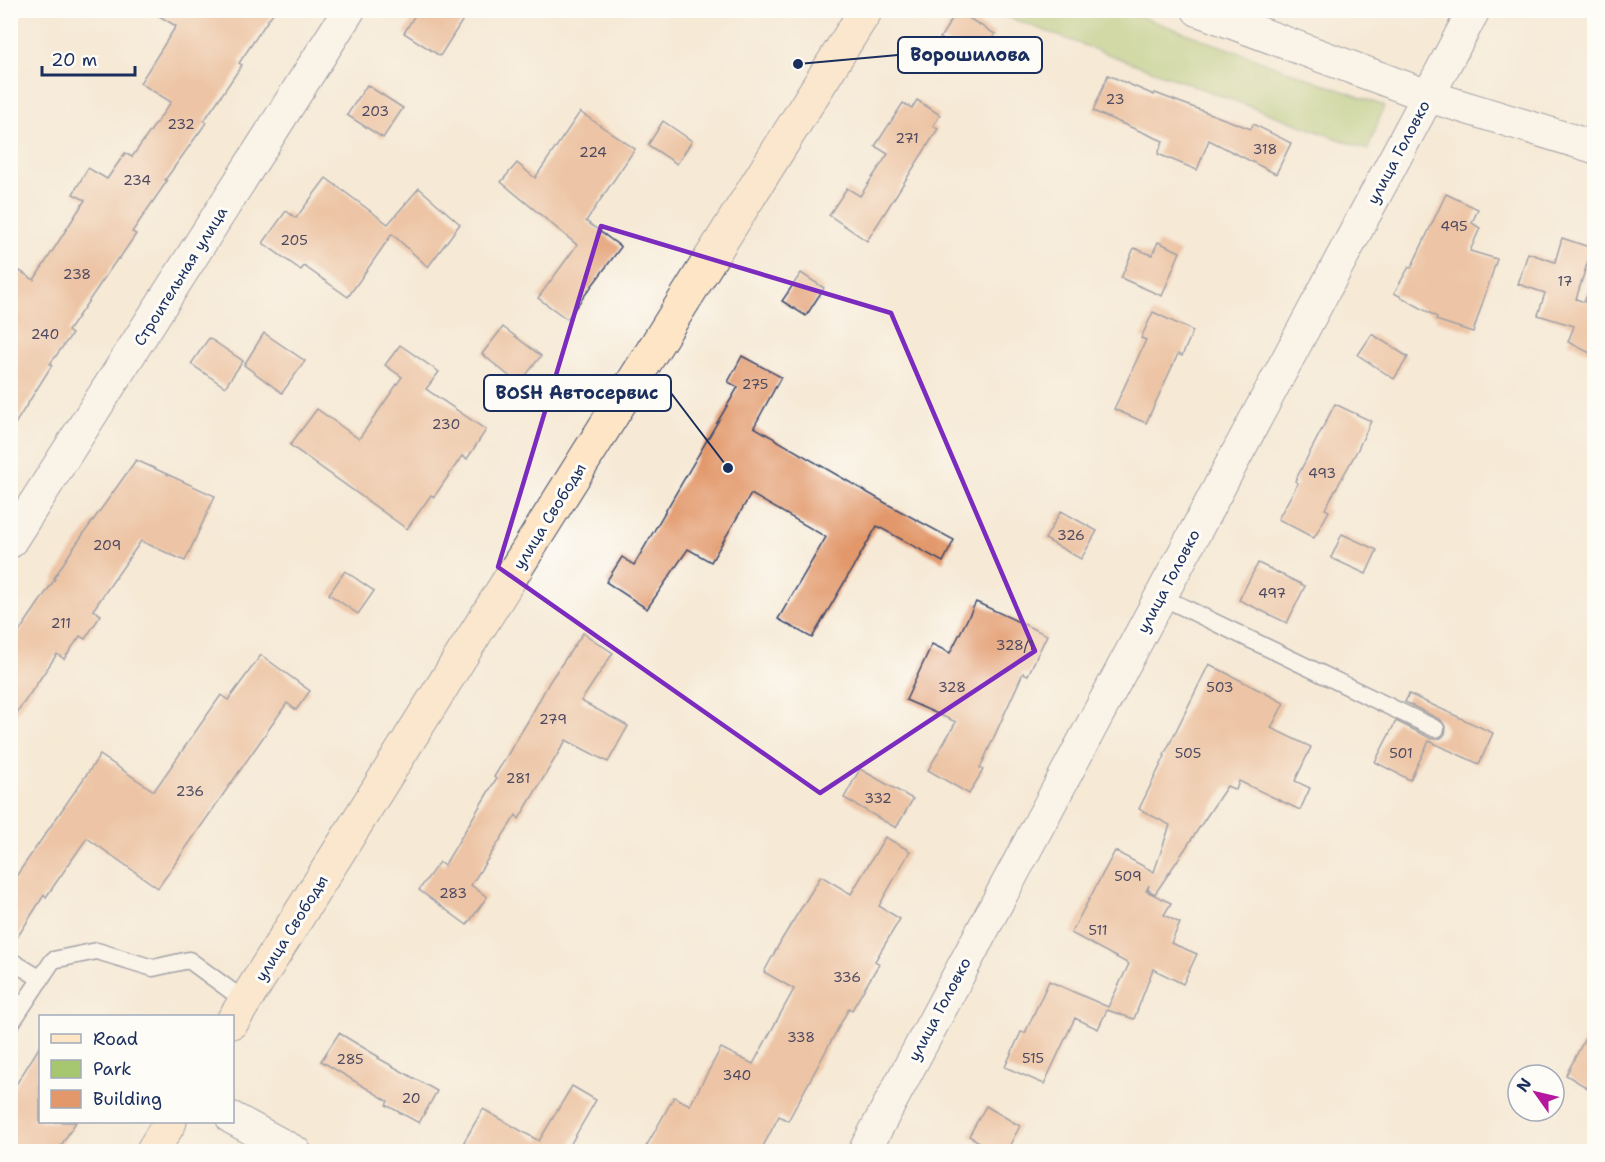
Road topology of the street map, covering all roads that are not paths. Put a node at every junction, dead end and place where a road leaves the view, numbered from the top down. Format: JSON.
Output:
{"nodes":[{"id":1,"x":349,"y":10,"type":"edge"},
{"id":2,"x":866,"y":10,"type":"edge"},
{"id":3,"x":1198,"y":10,"type":"edge"},
{"id":4,"x":1474,"y":10,"type":"edge"},
{"id":5,"x":1428,"y":96,"type":"junction"},
{"id":6,"x":1594,"y":147,"type":"edge"},
{"id":7,"x":10,"y":542,"type":"edge"},
{"id":8,"x":1160,"y":596,"type":"junction"},
{"id":9,"x":1437,"y":729,"type":"dead end"},
{"id":10,"x":10,"y":960,"type":"edge"},
{"id":11,"x":41,"y":979,"type":"junction"},
{"id":12,"x":239,"y":1011,"type":"edge"},
{"id":13,"x":10,"y":1025,"type":"edge"},
{"id":14,"x":234,"y":1119,"type":"edge"},
{"id":15,"x":169,"y":1123,"type":"edge"},
{"id":16,"x":152,"y":1152,"type":"edge"},
{"id":17,"x":296,"y":1152,"type":"edge"},
{"id":18,"x":864,"y":1152,"type":"edge"}],
"edges":[{"from":1,"to":7,"type":"street","name":"Строительная улица"},
{"from":2,"to":12,"type":"main road","name":"улица Свободы"},
{"from":3,"to":5,"type":"street"},
{"from":4,"to":5,"type":"street","name":"улица Головко"},
{"from":5,"to":6,"type":"street"},
{"from":5,"to":8,"type":"street","name":"улица Головко"},
{"from":8,"to":9,"type":"lane"},
{"from":8,"to":18,"type":"street","name":"улица Головко"},
{"from":10,"to":11,"type":"lane"},
{"from":11,"to":12,"type":"lane"},
{"from":11,"to":13,"type":"lane"},
{"from":14,"to":17,"type":"street"},
{"from":15,"to":16,"type":"main road"}]}
